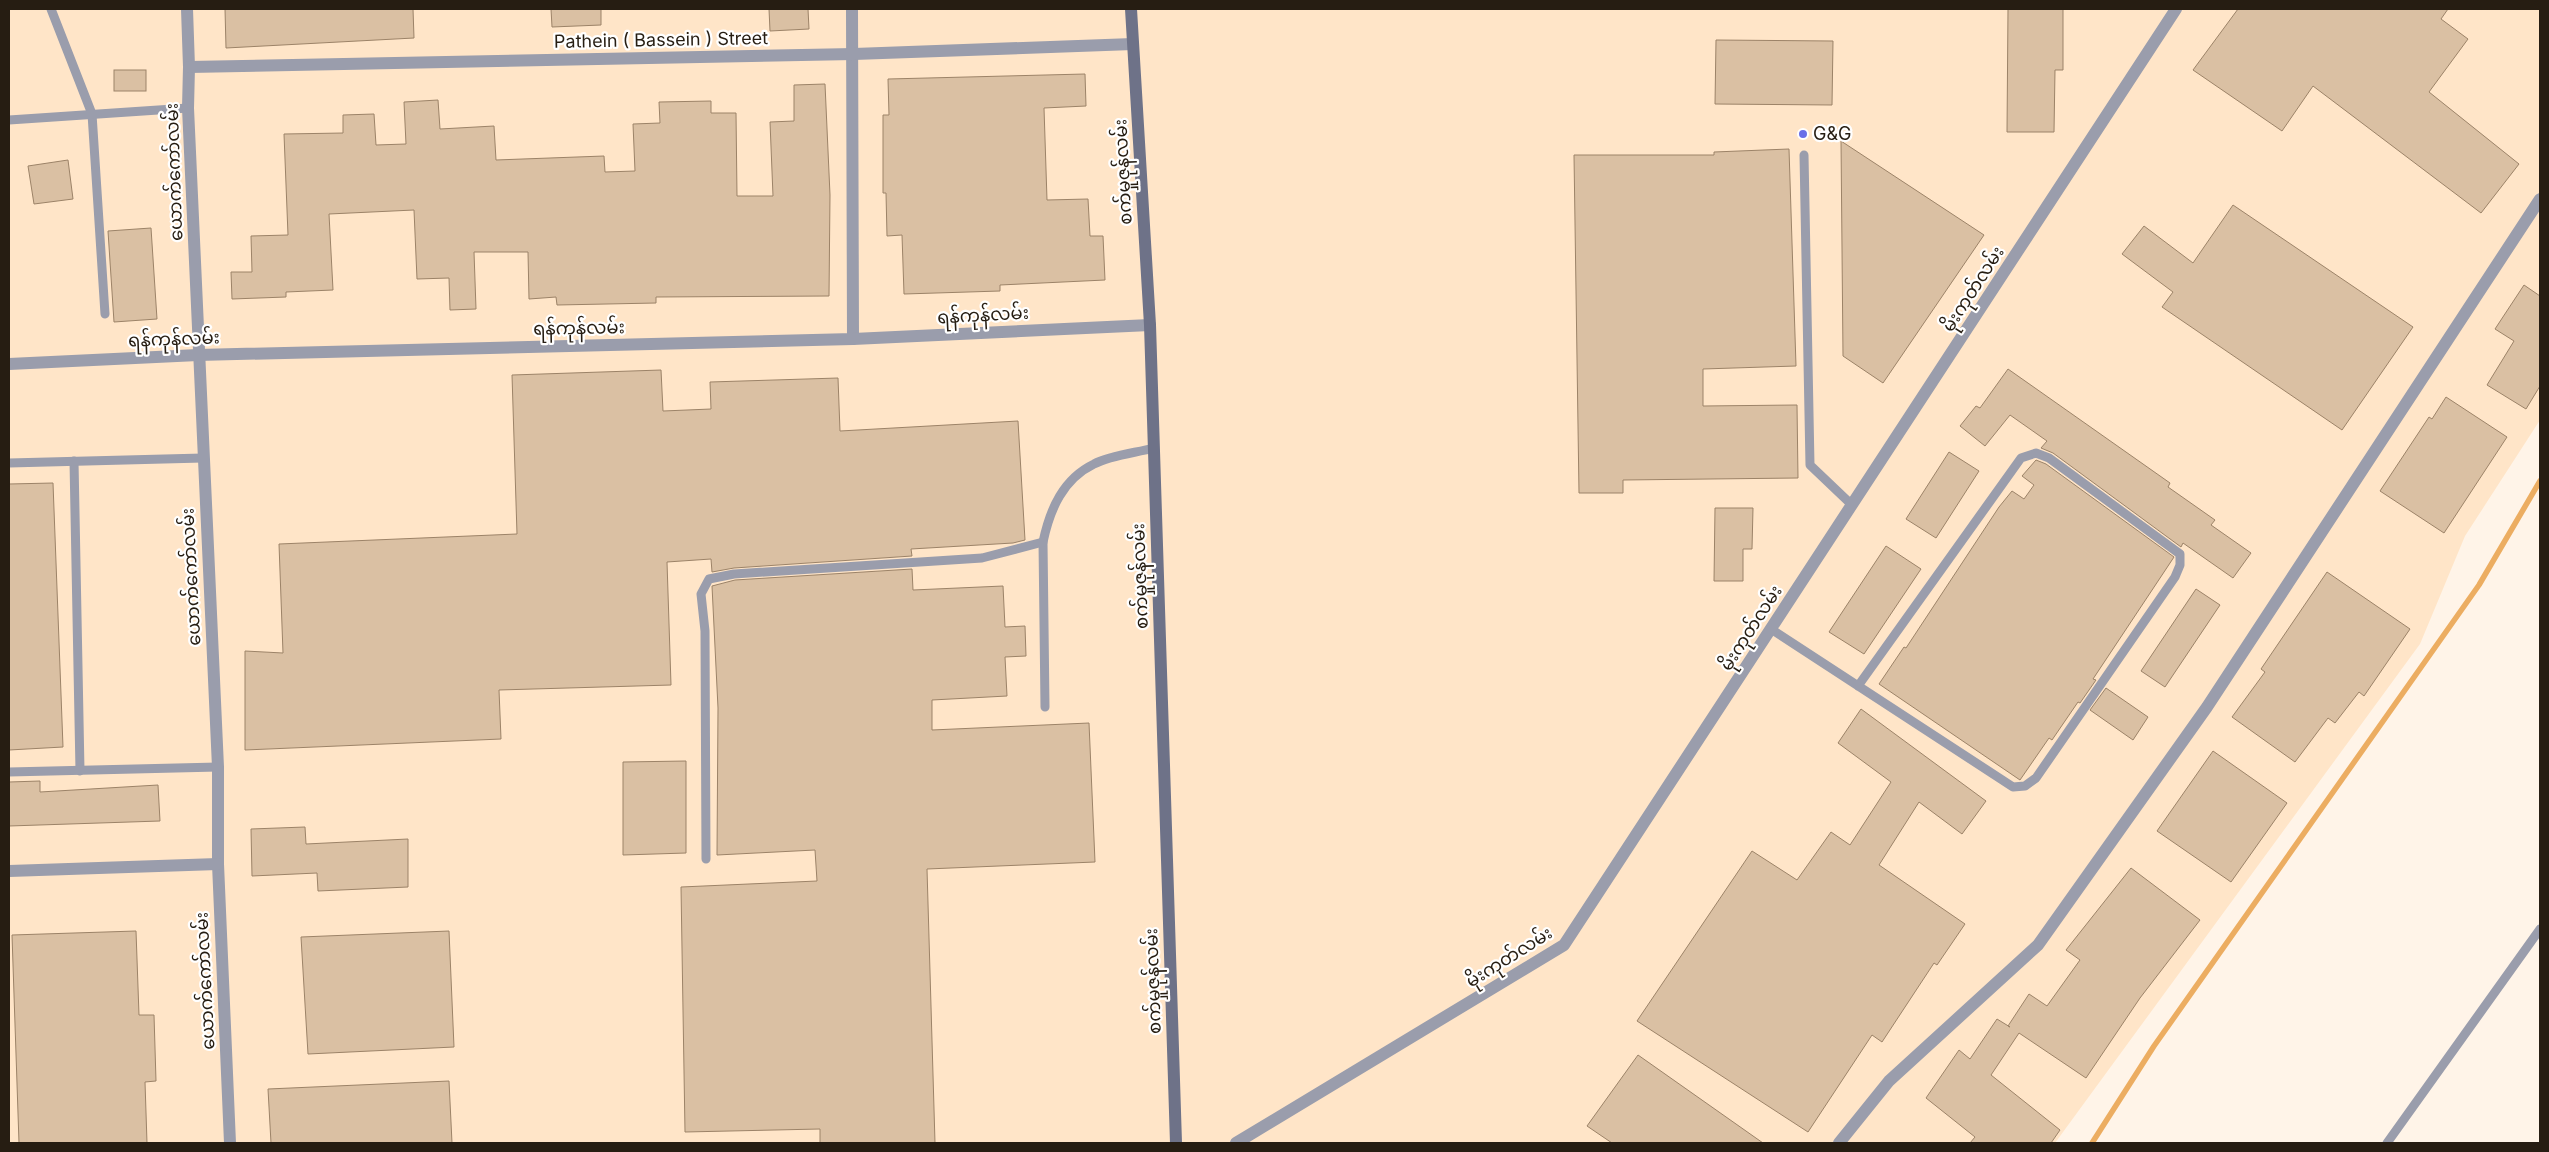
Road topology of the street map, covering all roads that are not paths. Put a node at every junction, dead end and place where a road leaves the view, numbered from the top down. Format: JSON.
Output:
{"nodes":[{"id":1,"x":51,"y":9,"type":"edge"},
{"id":2,"x":187,"y":9,"type":"edge"},
{"id":3,"x":852,"y":9,"type":"edge"},
{"id":4,"x":1131,"y":9,"type":"edge"},
{"id":5,"x":2176,"y":9,"type":"edge"},
{"id":6,"x":1132,"y":44,"type":"junction"},
{"id":7,"x":854,"y":54,"type":"junction"},
{"id":8,"x":189,"y":67,"type":"junction"},
{"id":9,"x":188,"y":108,"type":"junction"},
{"id":10,"x":92,"y":114,"type":"junction"},
{"id":11,"x":9,"y":120,"type":"edge"},
{"id":12,"x":1804,"y":155,"type":"dead end"},
{"id":13,"x":2540,"y":199,"type":"edge"},
{"id":14,"x":105,"y":314,"type":"dead end"},
{"id":15,"x":1150,"y":325,"type":"junction"},
{"id":16,"x":853,"y":339,"type":"junction"},
{"id":17,"x":198,"y":355,"type":"junction"},
{"id":18,"x":9,"y":364,"type":"edge"},
{"id":19,"x":1154,"y":448,"type":"junction"},
{"id":20,"x":203,"y":458,"type":"junction"},
{"id":21,"x":74,"y":461,"type":"junction"},
{"id":22,"x":9,"y":463,"type":"edge"},
{"id":23,"x":1852,"y":505,"type":"junction"},
{"id":24,"x":1043,"y":542,"type":"junction"},
{"id":25,"x":1771,"y":629,"type":"junction"},
{"id":26,"x":1858,"y":686,"type":"junction"},
{"id":27,"x":1045,"y":707,"type":"dead end"},
{"id":28,"x":218,"y":767,"type":"junction"},
{"id":29,"x":80,"y":770,"type":"junction"},
{"id":30,"x":9,"y":772,"type":"edge"},
{"id":31,"x":706,"y":859,"type":"dead end"},
{"id":32,"x":218,"y":864,"type":"junction"},
{"id":33,"x":9,"y":872,"type":"edge"},
{"id":34,"x":2540,"y":929,"type":"edge"},
{"id":35,"x":230,"y":1143,"type":"edge"},
{"id":36,"x":1176,"y":1143,"type":"edge"},
{"id":37,"x":1236,"y":1143,"type":"edge"},
{"id":38,"x":1839,"y":1143,"type":"edge"},
{"id":39,"x":2387,"y":1143,"type":"edge"}],
"edges":[{"from":1,"to":10,"type":"lane"},
{"from":2,"to":8,"type":"street","name":"ယောက်ကော်လမ်း"},
{"from":3,"to":7,"type":"street"},
{"from":4,"to":6,"type":"street","name":"စက်မှုဇုန်လမ်း"},
{"from":5,"to":23,"type":"street","name":"မိုးကုတ်လမ်း"},
{"from":6,"to":7,"type":"street","name":"Pathein ( Bassein ) Street"},
{"from":6,"to":15,"type":"street","name":"စက်မှုဇုန်လမ်း"},
{"from":7,"to":8,"type":"street","name":"Pathein ( Bassein ) Street"},
{"from":7,"to":16,"type":"street"},
{"from":8,"to":9,"type":"street","name":"ယောက်ကော်လမ်း"},
{"from":9,"to":10,"type":"lane"},
{"from":9,"to":17,"type":"street","name":"ယောက်ကော်လမ်း"},
{"from":10,"to":11,"type":"lane"},
{"from":10,"to":14,"type":"lane"},
{"from":12,"to":23,"type":"lane"},
{"from":13,"to":38,"type":"street"},
{"from":15,"to":16,"type":"street","name":"ရန်ကုန်လမ်း"},
{"from":15,"to":19,"type":"street","name":"စက်မှုဇုန်လမ်း"},
{"from":16,"to":17,"type":"street","name":"ရန်ကုန်လမ်း"},
{"from":17,"to":18,"type":"street","name":"ရန်ကုန်လမ်း"},
{"from":17,"to":20,"type":"street","name":"ယောက်ကော်လမ်း"},
{"from":19,"to":24,"type":"lane"},
{"from":19,"to":36,"type":"street","name":"စက်မှုဇုန်လမ်း"},
{"from":20,"to":21,"type":"lane"},
{"from":20,"to":28,"type":"street","name":"ယောက်ကော်လမ်း"},
{"from":21,"to":22,"type":"lane"},
{"from":21,"to":29,"type":"lane"},
{"from":23,"to":25,"type":"street","name":"မိုးကုတ်လမ်း"},
{"from":24,"to":27,"type":"lane"},
{"from":24,"to":31,"type":"lane"},
{"from":25,"to":26,"type":"lane"},
{"from":25,"to":37,"type":"street","name":"မိုးကုတ်လမ်း"},
{"from":26,"to":26,"type":"lane"},
{"from":28,"to":29,"type":"lane"},
{"from":28,"to":32,"type":"street","name":"ယောက်ကော်လမ်း"},
{"from":29,"to":30,"type":"lane"},
{"from":32,"to":33,"type":"street"},
{"from":32,"to":35,"type":"street","name":"ယောက်ကော်လမ်း"},
{"from":34,"to":39,"type":"lane"}]}
